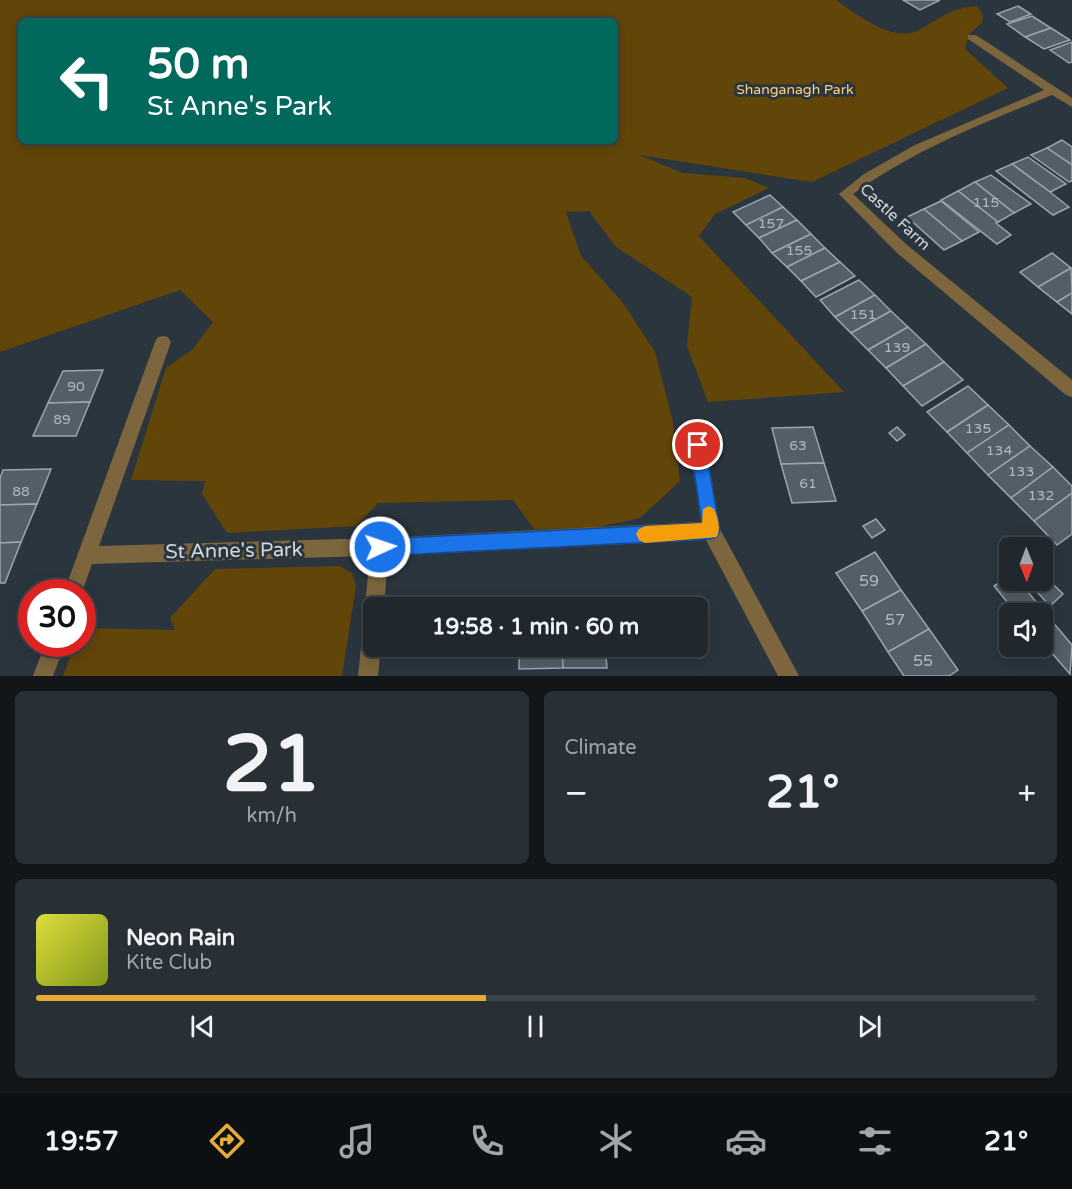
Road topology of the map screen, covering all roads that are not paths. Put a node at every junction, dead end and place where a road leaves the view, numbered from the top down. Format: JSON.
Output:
{"nodes":[{"id":1,"x":972,"y":37,"type":"dead end"},
{"id":2,"x":1053,"y":91,"type":"junction"},
{"id":3,"x":1072,"y":103,"type":"edge"},
{"id":4,"x":163,"y":342,"type":"dead end"},
{"id":5,"x":1072,"y":390,"type":"edge"},
{"id":6,"x":698,"y":445,"type":"dead end"},
{"id":7,"x":711,"y":531,"type":"junction"},
{"id":8,"x":380,"y":547,"type":"junction"},
{"id":9,"x":87,"y":555,"type":"junction"},
{"id":10,"x":78,"y":579,"type":"edge"},
{"id":11,"x":375,"y":597,"type":"edge"},
{"id":12,"x":50,"y":657,"type":"edge"},
{"id":13,"x":370,"y":657,"type":"edge"},
{"id":14,"x":43,"y":676,"type":"edge"},
{"id":15,"x":368,"y":676,"type":"edge"},
{"id":16,"x":789,"y":676,"type":"edge"}],
"edges":[{"from":1,"to":2,"type":"street"},
{"from":2,"to":3,"type":"street"},
{"from":2,"to":5,"type":"street","name":"Castle Farm"},
{"from":4,"to":9,"type":"street"},
{"from":6,"to":7,"type":"street"},
{"from":7,"to":8,"type":"street","name":"St Anne's Park"},
{"from":7,"to":16,"type":"street"},
{"from":8,"to":9,"type":"street","name":"St Anne's Park"},
{"from":8,"to":11,"type":"street"},
{"from":9,"to":10,"type":"street"},
{"from":12,"to":14,"type":"street"},
{"from":13,"to":15,"type":"street"}]}
